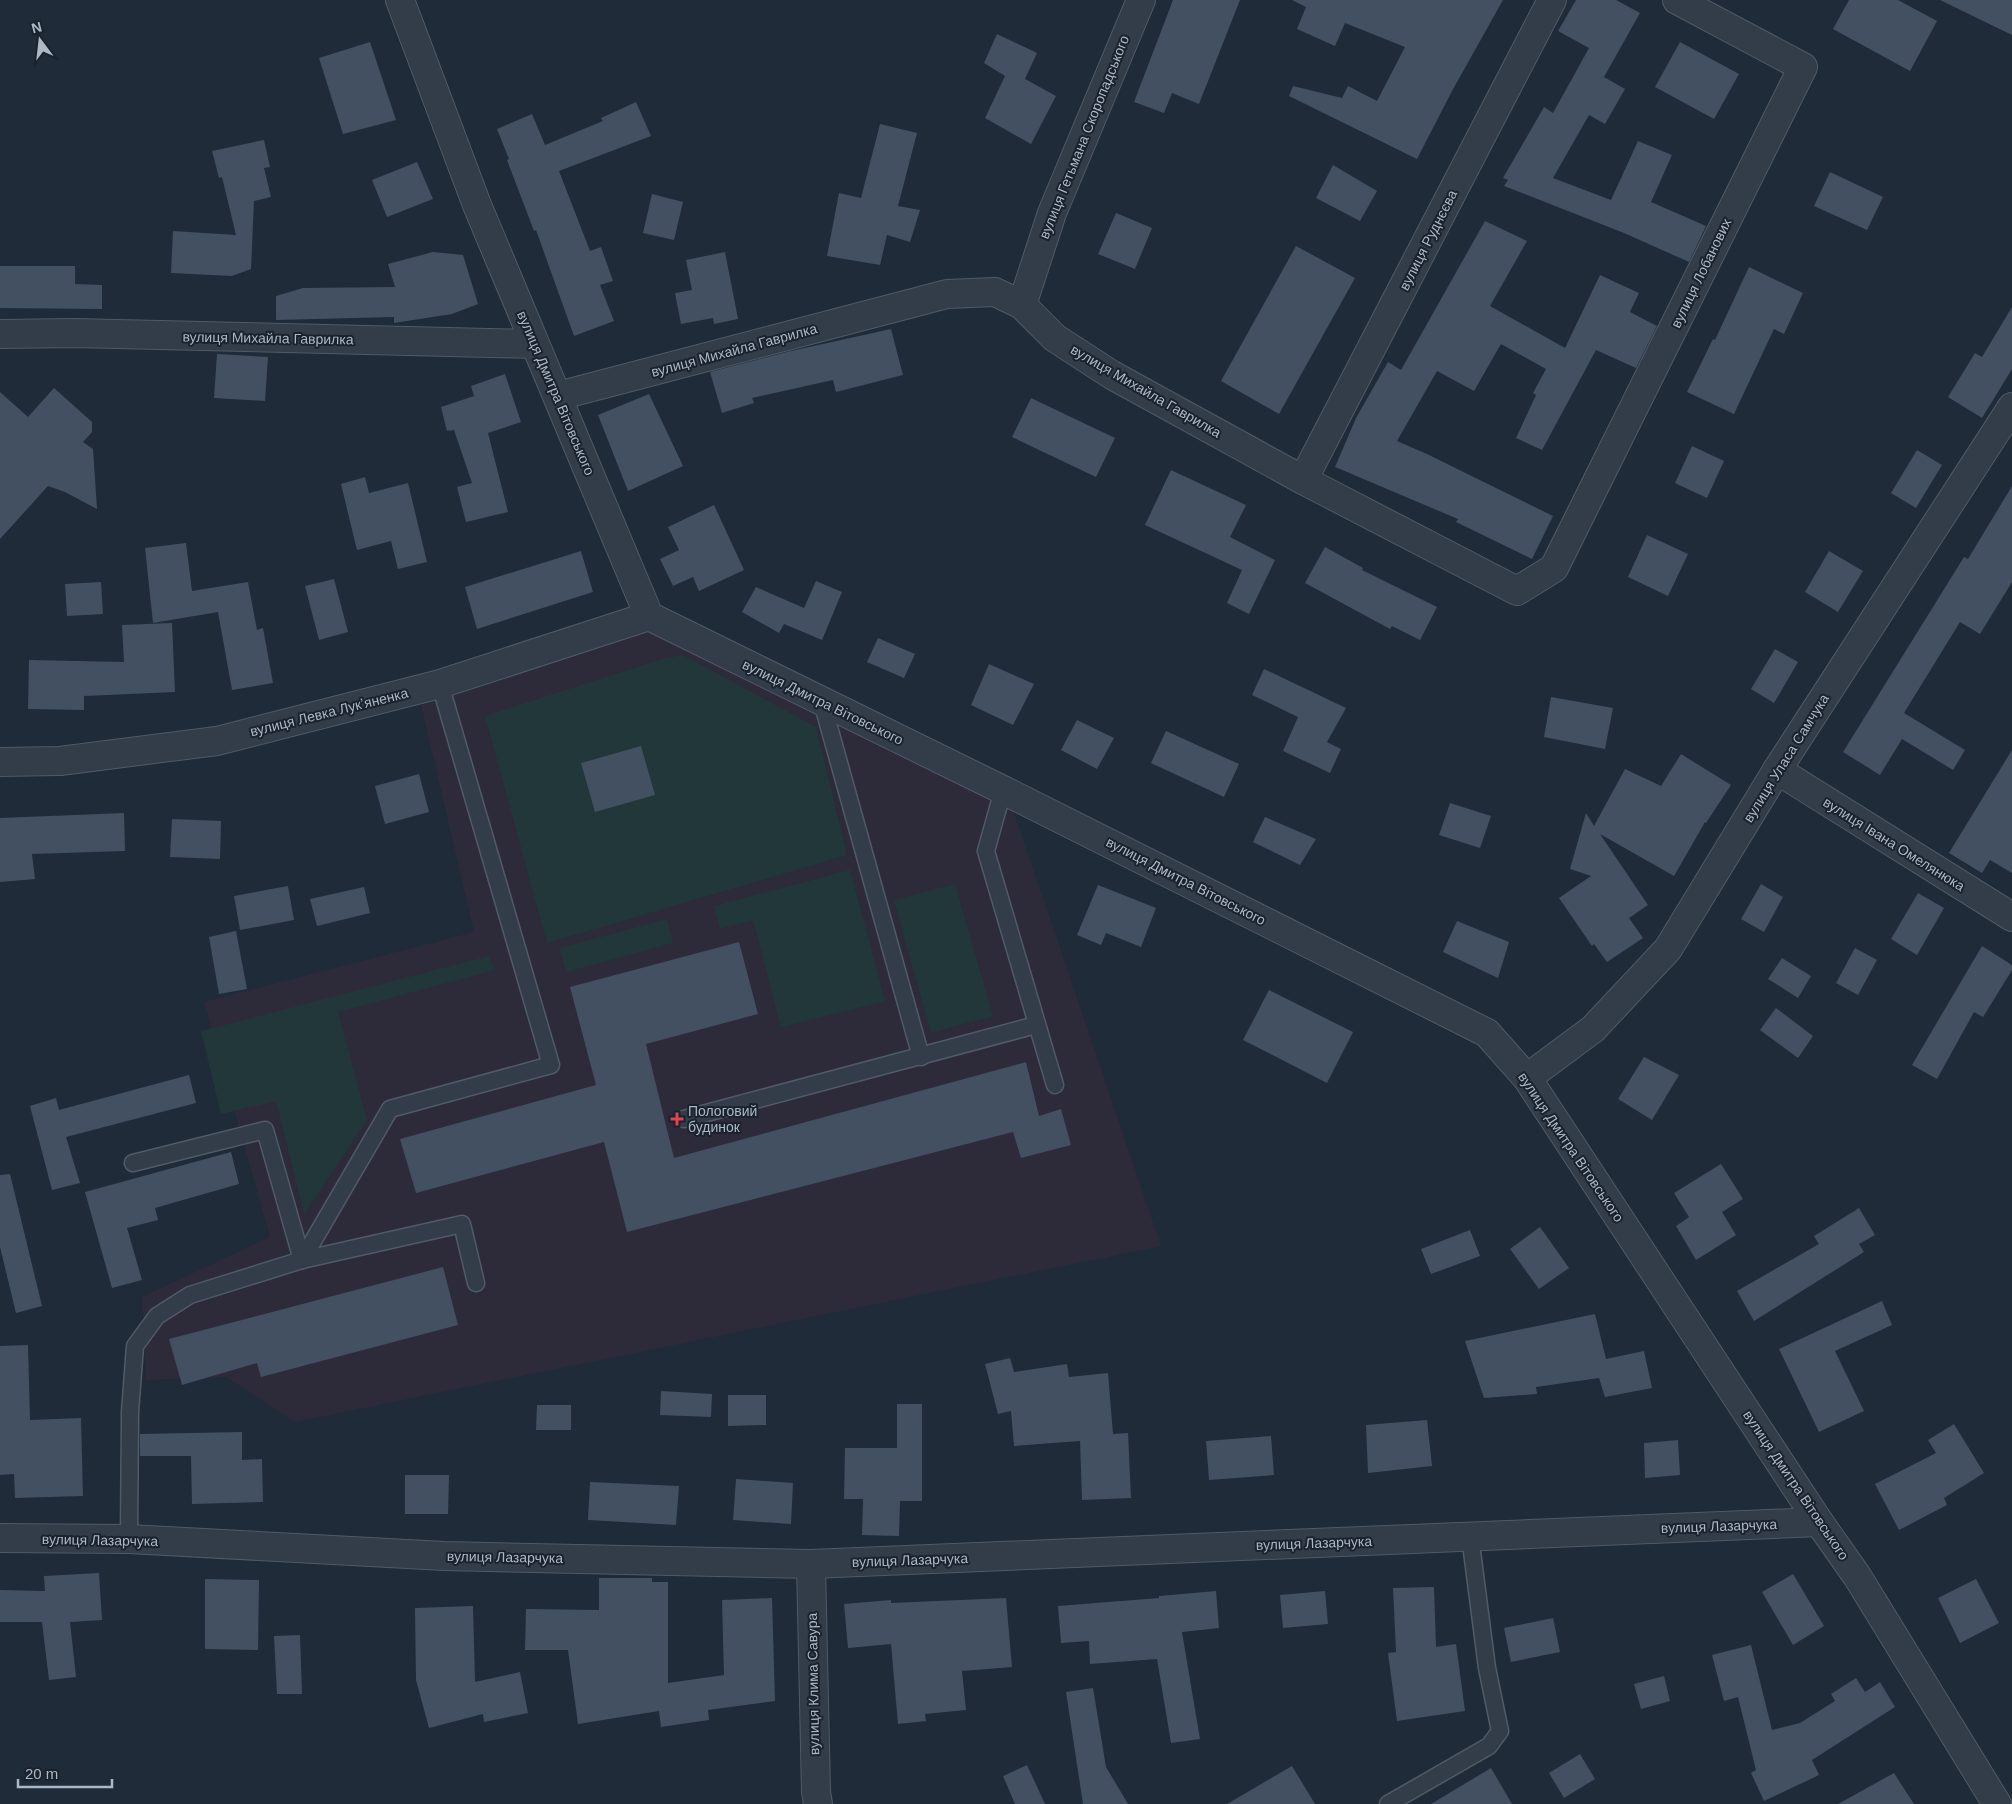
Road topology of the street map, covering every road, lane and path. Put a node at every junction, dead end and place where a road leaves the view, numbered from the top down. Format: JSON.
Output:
{"nodes":[{"id":1,"x":400,"y":0,"type":"edge"},
{"id":2,"x":1141,"y":0,"type":"edge"},
{"id":3,"x":1552,"y":0,"type":"edge"},
{"id":4,"x":1677,"y":0,"type":"edge"},
{"id":5,"x":1022,"y":305,"type":"junction"},
{"id":6,"x":0,"y":334,"type":"edge"},
{"id":7,"x":535,"y":344,"type":"junction"},
{"id":8,"x":558,"y":396,"type":"junction"},
{"id":9,"x":2012,"y":407,"type":"edge"},
{"id":10,"x":1303,"y":480,"type":"junction"},
{"id":11,"x":1518,"y":592,"type":"joint"},
{"id":12,"x":650,"y":616,"type":"junction"},
{"id":13,"x":440,"y":684,"type":"junction"},
{"id":14,"x":822,"y":702,"type":"junction"},
{"id":15,"x":0,"y":762,"type":"edge"},
{"id":16,"x":1777,"y":770,"type":"junction"},
{"id":17,"x":1003,"y":790,"type":"junction"},
{"id":18,"x":2012,"y":917,"type":"edge"},
{"id":19,"x":1036,"y":1025,"type":"junction"},
{"id":20,"x":921,"y":1057,"type":"junction"},
{"id":21,"x":1527,"y":1078,"type":"junction"},
{"id":22,"x":1055,"y":1085,"type":"dead end"},
{"id":23,"x":684,"y":1119,"type":"dead end"},
{"id":24,"x":133,"y":1162,"type":"dead end"},
{"id":25,"x":302,"y":1260,"type":"junction"},
{"id":26,"x":476,"y":1283,"type":"dead end"},
{"id":27,"x":1819,"y":1522,"type":"junction"},
{"id":28,"x":1470,"y":1536,"type":"junction"},
{"id":29,"x":0,"y":1538,"type":"edge"},
{"id":30,"x":129,"y":1539,"type":"junction"},
{"id":31,"x":811,"y":1564,"type":"junction"},
{"id":32,"x":2012,"y":1791,"type":"edge"},
{"id":33,"x":818,"y":1804,"type":"edge"},
{"id":34,"x":1388,"y":1804,"type":"edge"},
{"id":35,"x":1998,"y":1804,"type":"edge"},
{"id":36,"x":2004,"y":1804,"type":"edge"}],
"edges":[{"from":1,"to":7,"type":"street","name":"вулиця Дмитра Вітовського"},
{"from":2,"to":5,"type":"street","name":"вулиця Гетьмана Скоропадського"},
{"from":3,"to":10,"type":"street","name":"вулиця Руднєєва"},
{"from":4,"to":11,"type":"street","name":"вулиця Лобанових"},
{"from":5,"to":8,"type":"street","name":"вулиця Михайла Гаврилка"},
{"from":5,"to":10,"type":"street","name":"вулиця Михайла Гаврилка"},
{"from":6,"to":7,"type":"street","name":"вулиця Михайла Гаврилка"},
{"from":7,"to":8,"type":"street","name":"вулиця Дмитра Вітовського"},
{"from":8,"to":12,"type":"street","name":"вулиця Дмитра Вітовського"},
{"from":9,"to":16,"type":"street","name":"вулиця Уласа Самчука"},
{"from":10,"to":11,"type":"street","name":"вулиця Михайла Гаврилка"},
{"from":12,"to":13,"type":"street","name":"вулиця Левка Лукʼяненка"},
{"from":12,"to":14,"type":"street","name":"вулиця Дмитра Вітовського"},
{"from":13,"to":15,"type":"street","name":"вулиця Левка Лукʼяненка"},
{"from":13,"to":25,"type":"lane"},
{"from":14,"to":17,"type":"street","name":"вулиця Дмитра Вітовського"},
{"from":14,"to":20,"type":"lane"},
{"from":16,"to":18,"type":"street","name":"вулиця Івана Омелянюка"},
{"from":16,"to":21,"type":"street","name":"вулиця Уласа Самчука"},
{"from":17,"to":19,"type":"lane"},
{"from":17,"to":21,"type":"street","name":"вулиця Дмитра Вітовського"},
{"from":19,"to":20,"type":"lane"},
{"from":19,"to":22,"type":"lane"},
{"from":20,"to":23,"type":"lane"},
{"from":21,"to":27,"type":"street","name":"вулиця Дмитра Вітовського"},
{"from":24,"to":25,"type":"lane"},
{"from":25,"to":26,"type":"lane"},
{"from":25,"to":30,"type":"lane"},
{"from":27,"to":28,"type":"street","name":"вулиця Лазарчука"},
{"from":27,"to":35,"type":"street","name":"вулиця Дмитра Вітовського"},
{"from":28,"to":31,"type":"street","name":"вулиця Лазарчука"},
{"from":28,"to":34,"type":"lane"},
{"from":29,"to":30,"type":"street","name":"вулиця Лазарчука"},
{"from":30,"to":31,"type":"street","name":"вулиця Лазарчука"},
{"from":31,"to":33,"type":"street","name":"вулиця Клима Савура"},
{"from":32,"to":36,"type":"street"}]}
